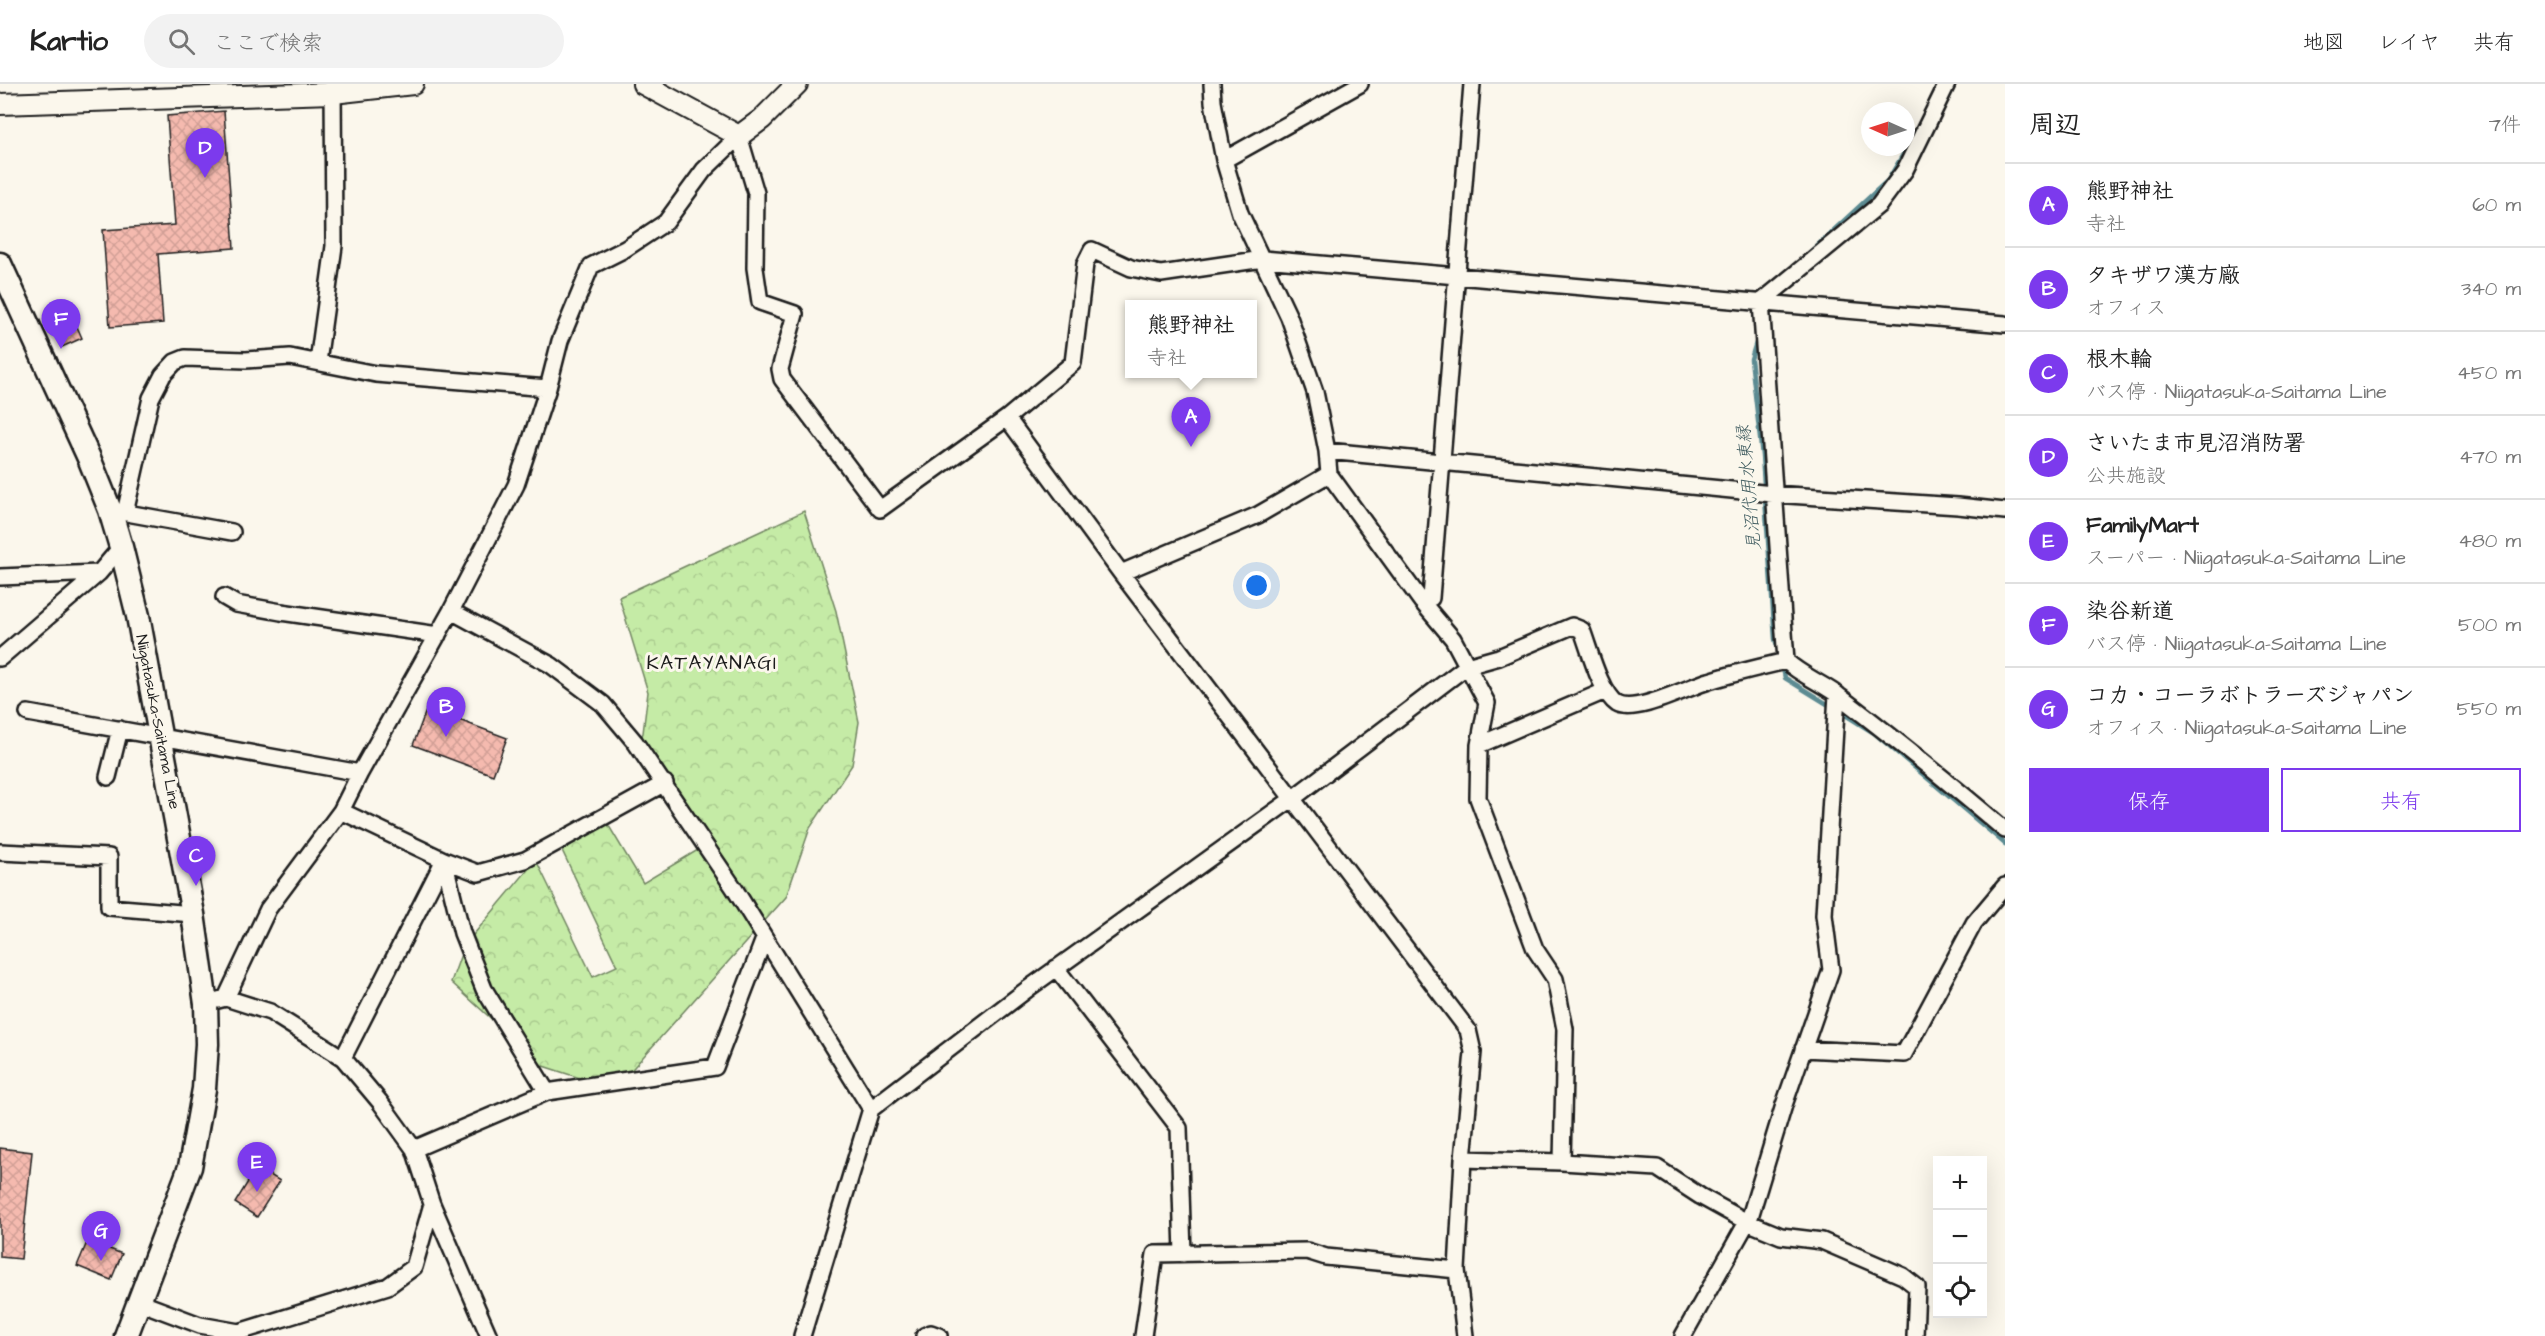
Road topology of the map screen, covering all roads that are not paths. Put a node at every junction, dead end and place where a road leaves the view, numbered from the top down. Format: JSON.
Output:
{"nodes":[{"id":1,"x":412,"y":84,"type":"edge"},
{"id":2,"x":643,"y":84,"type":"edge"},
{"id":3,"x":797,"y":84,"type":"edge"},
{"id":4,"x":1212,"y":84,"type":"edge"},
{"id":5,"x":1360,"y":84,"type":"edge"},
{"id":6,"x":1472,"y":84,"type":"edge"},
{"id":7,"x":1947,"y":84,"type":"edge"},
{"id":8,"x":333,"y":88,"type":"edge"},
{"id":9,"x":0,"y":104,"type":"edge"},
{"id":10,"x":739,"y":136,"type":"junction"},
{"id":11,"x":1224,"y":160,"type":"junction"},
{"id":12,"x":1263,"y":259,"type":"junction"},
{"id":13,"x":0,"y":264,"type":"edge"},
{"id":14,"x":1458,"y":276,"type":"junction"},
{"id":15,"x":1761,"y":302,"type":"junction"},
{"id":16,"x":2005,"y":324,"type":"edge"},
{"id":17,"x":318,"y":362,"type":"junction"},
{"id":18,"x":548,"y":388,"type":"junction"},
{"id":19,"x":1007,"y":418,"type":"junction"},
{"id":20,"x":1327,"y":451,"type":"junction"},
{"id":21,"x":1440,"y":463,"type":"junction"},
{"id":22,"x":1329,"y":474,"type":"junction"},
{"id":23,"x":1773,"y":494,"type":"junction"},
{"id":24,"x":2005,"y":511,"type":"edge"},
{"id":25,"x":118,"y":512,"type":"junction"},
{"id":26,"x":232,"y":532,"type":"dead end"},
{"id":27,"x":121,"y":547,"type":"junction"},
{"id":28,"x":99,"y":573,"type":"junction"},
{"id":29,"x":1121,"y":573,"type":"junction"},
{"id":30,"x":0,"y":577,"type":"edge"},
{"id":31,"x":224,"y":597,"type":"dead end"},
{"id":32,"x":1422,"y":602,"type":"junction"},
{"id":33,"x":452,"y":611,"type":"junction"},
{"id":34,"x":438,"y":635,"type":"junction"},
{"id":35,"x":0,"y":658,"type":"edge"},
{"id":36,"x":1786,"y":661,"type":"junction"},
{"id":37,"x":1467,"y":666,"type":"junction"},
{"id":38,"x":1605,"y":691,"type":"junction"},
{"id":39,"x":1837,"y":694,"type":"junction"},
{"id":40,"x":28,"y":713,"type":"dead end"},
{"id":41,"x":120,"y":729,"type":"junction"},
{"id":42,"x":160,"y":736,"type":"junction"},
{"id":43,"x":1479,"y":745,"type":"junction"},
{"id":44,"x":360,"y":773,"type":"junction"},
{"id":45,"x":108,"y":777,"type":"dead end"},
{"id":46,"x":665,"y":783,"type":"junction"},
{"id":47,"x":1292,"y":799,"type":"junction"},
{"id":48,"x":341,"y":811,"type":"junction"},
{"id":49,"x":2005,"y":830,"type":"edge"},
{"id":50,"x":0,"y":852,"type":"edge"},
{"id":51,"x":444,"y":860,"type":"junction"},
{"id":52,"x":2005,"y":886,"type":"edge"},
{"id":53,"x":193,"y":914,"type":"junction"},
{"id":54,"x":764,"y":939,"type":"junction"},
{"id":55,"x":1056,"y":968,"type":"junction"},
{"id":56,"x":216,"y":1001,"type":"junction"},
{"id":57,"x":1803,"y":1049,"type":"junction"},
{"id":58,"x":343,"y":1058,"type":"junction"},
{"id":59,"x":548,"y":1092,"type":"junction"},
{"id":60,"x":871,"y":1109,"type":"junction"},
{"id":61,"x":414,"y":1149,"type":"junction"},
{"id":62,"x":1463,"y":1159,"type":"junction"},
{"id":63,"x":1562,"y":1162,"type":"junction"},
{"id":64,"x":432,"y":1204,"type":"junction"},
{"id":65,"x":1747,"y":1222,"type":"junction"},
{"id":66,"x":1183,"y":1254,"type":"junction"},
{"id":67,"x":1457,"y":1270,"type":"junction"},
{"id":68,"x":139,"y":1302,"type":"junction"},
{"id":69,"x":126,"y":1336,"type":"edge"},
{"id":70,"x":489,"y":1336,"type":"edge"},
{"id":71,"x":802,"y":1336,"type":"edge"},
{"id":72,"x":924,"y":1336,"type":"edge"},
{"id":73,"x":939,"y":1336,"type":"edge"},
{"id":74,"x":1143,"y":1336,"type":"edge"},
{"id":75,"x":1465,"y":1336,"type":"edge"},
{"id":76,"x":1683,"y":1336,"type":"edge"},
{"id":77,"x":1915,"y":1336,"type":"edge"}],
"edges":[{"from":1,"to":8,"type":"street"},
{"from":2,"to":10,"type":"street"},
{"from":3,"to":10,"type":"street"},
{"from":4,"to":11,"type":"street"},
{"from":5,"to":11,"type":"street"},
{"from":6,"to":14,"type":"street"},
{"from":7,"to":15,"type":"street"},
{"from":8,"to":9,"type":"street"},
{"from":8,"to":17,"type":"street"},
{"from":10,"to":18,"type":"street"},
{"from":10,"to":19,"type":"street"},
{"from":11,"to":12,"type":"street"},
{"from":12,"to":14,"type":"street"},
{"from":12,"to":19,"type":"street"},
{"from":12,"to":20,"type":"street"},
{"from":13,"to":25,"type":"main road","name":"Niigatasuka-Saitama Line"},
{"from":14,"to":15,"type":"street"},
{"from":14,"to":21,"type":"street"},
{"from":15,"to":16,"type":"street"},
{"from":15,"to":23,"type":"street"},
{"from":17,"to":18,"type":"street"},
{"from":17,"to":25,"type":"street"},
{"from":18,"to":33,"type":"street"},
{"from":19,"to":29,"type":"street"},
{"from":20,"to":21,"type":"street"},
{"from":20,"to":22,"type":"street"},
{"from":21,"to":23,"type":"street"},
{"from":21,"to":32,"type":"street"},
{"from":22,"to":29,"type":"street"},
{"from":22,"to":32,"type":"street"},
{"from":23,"to":24,"type":"street"},
{"from":23,"to":36,"type":"street"},
{"from":25,"to":26,"type":"street"},
{"from":25,"to":27,"type":"main road","name":"Niigatasuka-Saitama Line"},
{"from":27,"to":28,"type":"street"},
{"from":27,"to":42,"type":"main road","name":"Niigatasuka-Saitama Line"},
{"from":28,"to":30,"type":"street"},
{"from":28,"to":35,"type":"street"},
{"from":29,"to":47,"type":"street"},
{"from":31,"to":34,"type":"street"},
{"from":32,"to":37,"type":"street"},
{"from":33,"to":34,"type":"street"},
{"from":33,"to":46,"type":"street"},
{"from":34,"to":44,"type":"street"},
{"from":36,"to":38,"type":"street"},
{"from":36,"to":39,"type":"street"},
{"from":37,"to":38,"type":"street"},
{"from":37,"to":43,"type":"street"},
{"from":37,"to":47,"type":"street"},
{"from":38,"to":43,"type":"street"},
{"from":39,"to":49,"type":"street"},
{"from":39,"to":57,"type":"street"},
{"from":40,"to":41,"type":"street"},
{"from":41,"to":42,"type":"street"},
{"from":41,"to":45,"type":"street"},
{"from":42,"to":44,"type":"street"},
{"from":42,"to":53,"type":"main road","name":"Niigatasuka-Saitama Line"},
{"from":43,"to":63,"type":"street"},
{"from":44,"to":48,"type":"street"},
{"from":46,"to":51,"type":"street"},
{"from":46,"to":54,"type":"street"},
{"from":47,"to":55,"type":"street"},
{"from":47,"to":62,"type":"street"},
{"from":48,"to":51,"type":"street"},
{"from":48,"to":56,"type":"street"},
{"from":50,"to":53,"type":"street"},
{"from":51,"to":58,"type":"street"},
{"from":51,"to":59,"type":"street"},
{"from":52,"to":57,"type":"street"},
{"from":53,"to":56,"type":"main road","name":"Niigatasuka-Saitama Line"},
{"from":54,"to":59,"type":"street"},
{"from":54,"to":60,"type":"street"},
{"from":55,"to":60,"type":"street"},
{"from":55,"to":66,"type":"street"},
{"from":56,"to":58,"type":"street"},
{"from":56,"to":68,"type":"main road","name":"Niigatasuka-Saitama Line"},
{"from":57,"to":65,"type":"street"},
{"from":58,"to":61,"type":"street"},
{"from":59,"to":61,"type":"street"},
{"from":60,"to":71,"type":"street"},
{"from":61,"to":64,"type":"street"},
{"from":62,"to":63,"type":"street"},
{"from":62,"to":67,"type":"street"},
{"from":63,"to":65,"type":"street"},
{"from":64,"to":68,"type":"street"},
{"from":64,"to":70,"type":"street"},
{"from":65,"to":76,"type":"street"},
{"from":65,"to":77,"type":"street"},
{"from":66,"to":67,"type":"street"},
{"from":66,"to":74,"type":"street"},
{"from":67,"to":75,"type":"street"},
{"from":68,"to":69,"type":"main road","name":"Niigatasuka-Saitama Line"},
{"from":72,"to":73,"type":"street"}]}
